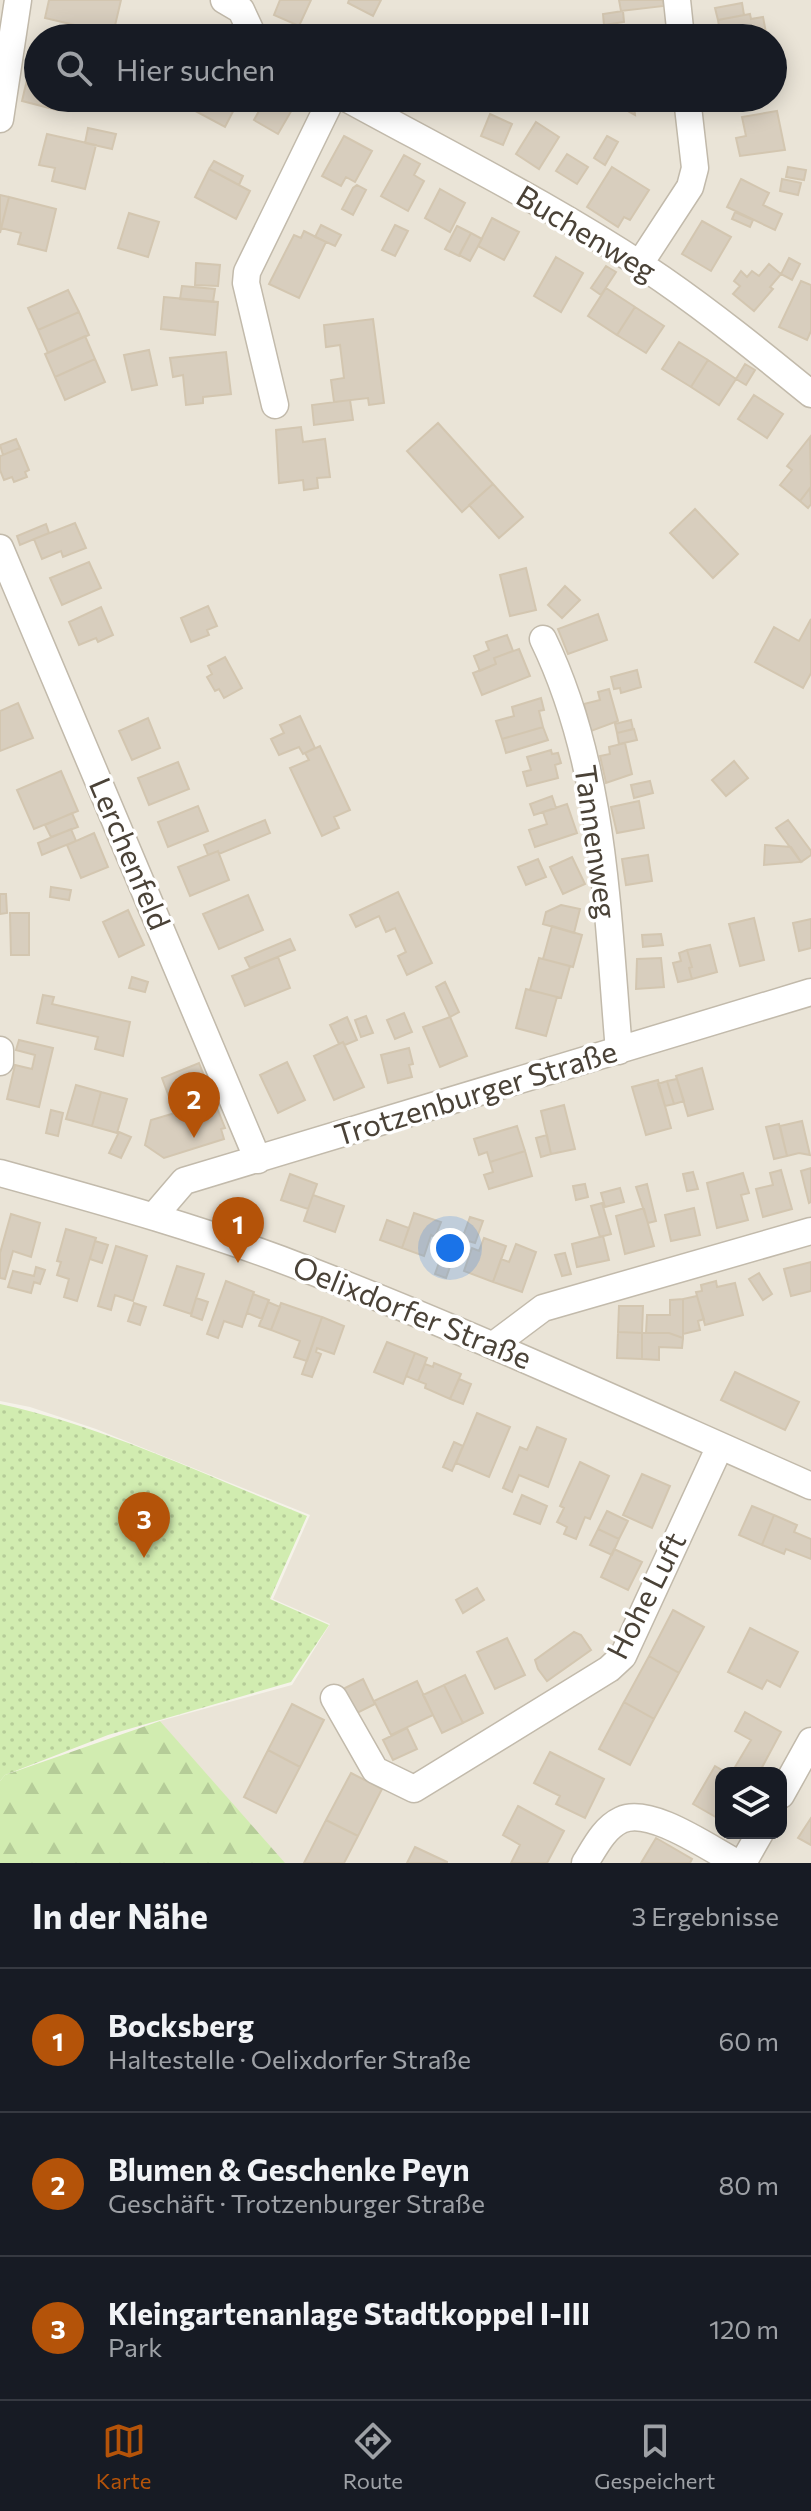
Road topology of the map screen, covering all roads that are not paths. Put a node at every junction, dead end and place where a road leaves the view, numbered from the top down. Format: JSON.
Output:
{"nodes":[{"id":1,"x":18,"y":0,"type":"edge"},
{"id":2,"x":224,"y":0,"type":"edge"},
{"id":3,"x":677,"y":0,"type":"edge"},
{"id":4,"x":248,"y":24,"type":"edge"},
{"id":5,"x":680,"y":24,"type":"edge"},
{"id":6,"x":325,"y":112,"type":"edge"},
{"id":7,"x":371,"y":112,"type":"edge"},
{"id":8,"x":689,"y":112,"type":"edge"},
{"id":9,"x":0,"y":119,"type":"edge"},
{"id":10,"x":639,"y":265,"type":"junction"},
{"id":11,"x":811,"y":394,"type":"edge"},
{"id":12,"x":275,"y":405,"type":"dead end"},
{"id":13,"x":0,"y":548,"type":"edge"},
{"id":14,"x":543,"y":639,"type":"dead end"},
{"id":15,"x":811,"y":992,"type":"edge"},
{"id":16,"x":0,"y":1050,"type":"edge"},
{"id":17,"x":619,"y":1051,"type":"junction"},
{"id":18,"x":0,"y":1062,"type":"edge"},
{"id":19,"x":258,"y":1160,"type":"junction"},
{"id":20,"x":0,"y":1173,"type":"edge"},
{"id":21,"x":154,"y":1216,"type":"junction"},
{"id":22,"x":811,"y":1231,"type":"edge"},
{"id":23,"x":495,"y":1344,"type":"junction"},
{"id":24,"x":720,"y":1446,"type":"junction"},
{"id":25,"x":811,"y":1486,"type":"edge"},
{"id":26,"x":334,"y":1698,"type":"dead end"},
{"id":27,"x":811,"y":1741,"type":"edge"},
{"id":28,"x":787,"y":1784,"type":"edge"},
{"id":29,"x":757,"y":1839,"type":"edge"},
{"id":30,"x":585,"y":1863,"type":"edge"},
{"id":31,"x":737,"y":1863,"type":"edge"},
{"id":32,"x":743,"y":1863,"type":"edge"}],
"edges":[{"from":1,"to":9,"type":"street"},
{"from":2,"to":4,"type":"street"},
{"from":3,"to":5,"type":"street"},
{"from":6,"to":12,"type":"street"},
{"from":7,"to":10,"type":"street","name":"Buchenweg"},
{"from":8,"to":10,"type":"street"},
{"from":10,"to":11,"type":"street","name":"Buchenweg"},
{"from":13,"to":19,"type":"street","name":"Lerchenfeld"},
{"from":14,"to":17,"type":"street","name":"Tannenweg"},
{"from":15,"to":17,"type":"street","name":"Trotzenburger Straße"},
{"from":16,"to":18,"type":"street"},
{"from":17,"to":19,"type":"street","name":"Trotzenburger Straße"},
{"from":19,"to":21,"type":"street","name":"Trotzenburger Straße"},
{"from":20,"to":21,"type":"street","name":"Oelixdorfer Straße"},
{"from":21,"to":23,"type":"street","name":"Oelixdorfer Straße"},
{"from":22,"to":23,"type":"street"},
{"from":23,"to":24,"type":"street","name":"Oelixdorfer Straße"},
{"from":24,"to":25,"type":"street","name":"Oelixdorfer Straße"},
{"from":24,"to":26,"type":"street","name":"Hohe Luft"},
{"from":27,"to":28,"type":"street"},
{"from":29,"to":32,"type":"street"},
{"from":30,"to":31,"type":"street"}]}
